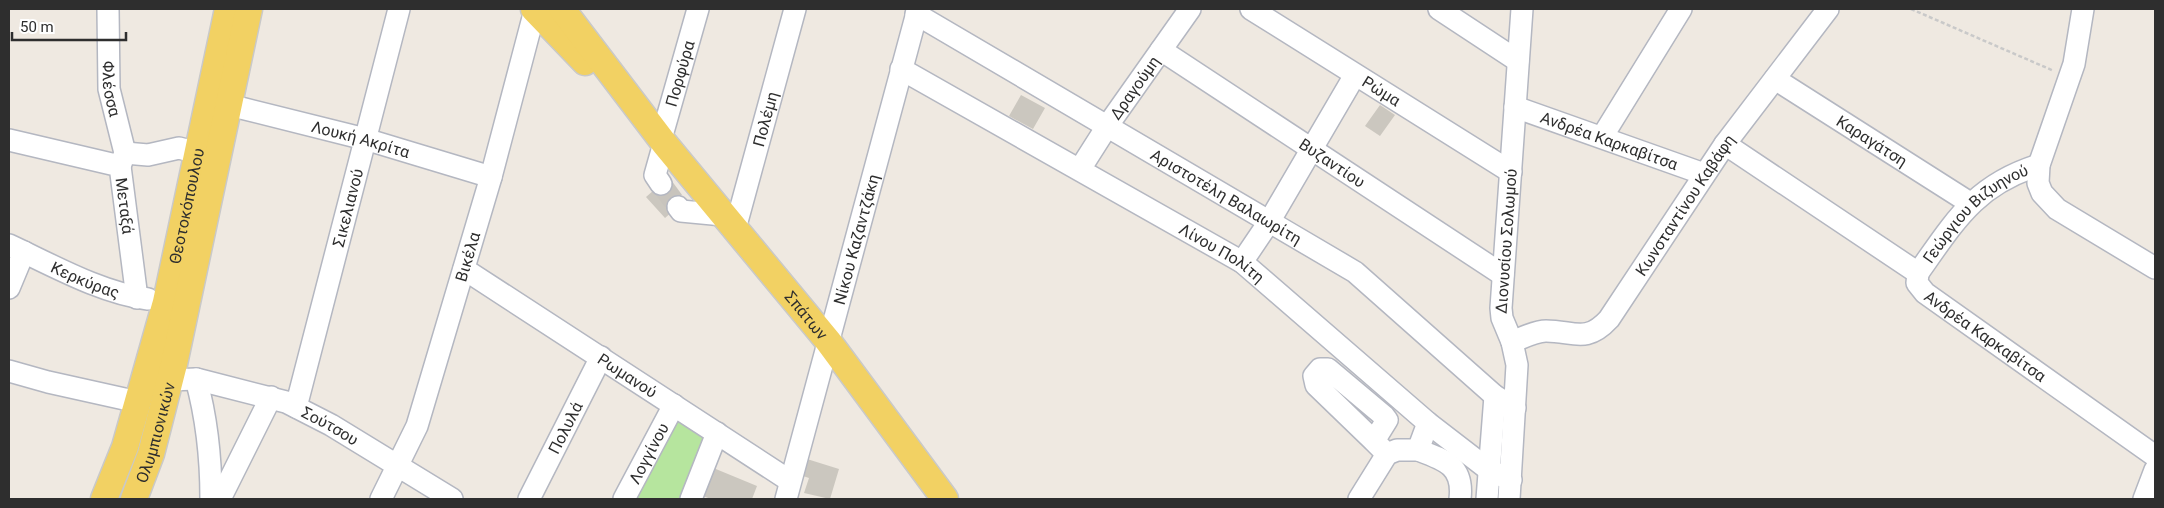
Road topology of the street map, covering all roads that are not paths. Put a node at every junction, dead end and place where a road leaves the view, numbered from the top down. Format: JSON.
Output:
{"nodes":[{"id":1,"x":108,"y":9,"type":"edge"},
{"id":2,"x":228,"y":9,"type":"edge"},
{"id":3,"x":250,"y":9,"type":"edge"},
{"id":4,"x":399,"y":9,"type":"edge"},
{"id":5,"x":535,"y":9,"type":"edge"},
{"id":6,"x":562,"y":9,"type":"edge"},
{"id":7,"x":698,"y":9,"type":"edge"},
{"id":8,"x":796,"y":9,"type":"edge"},
{"id":9,"x":1190,"y":9,"type":"edge"},
{"id":10,"x":1251,"y":9,"type":"edge"},
{"id":11,"x":1439,"y":9,"type":"edge"},
{"id":12,"x":1522,"y":9,"type":"edge"},
{"id":13,"x":1681,"y":9,"type":"edge"},
{"id":14,"x":1828,"y":9,"type":"edge"},
{"id":15,"x":2083,"y":9,"type":"edge"},
{"id":16,"x":917,"y":11,"type":"edge"},
{"id":17,"x":1161,"y":50,"type":"junction"},
{"id":18,"x":1518,"y":61,"type":"junction"},
{"id":19,"x":901,"y":69,"type":"junction"},
{"id":20,"x":1355,"y":75,"type":"junction"},
{"id":21,"x":1775,"y":79,"type":"junction"},
{"id":22,"x":229,"y":105,"type":"junction"},
{"id":23,"x":1515,"y":107,"type":"junction"},
{"id":24,"x":1108,"y":125,"type":"junction"},
{"id":25,"x":1602,"y":137,"type":"junction"},
{"id":26,"x":9,"y":140,"type":"edge"},
{"id":27,"x":365,"y":140,"type":"junction"},
{"id":28,"x":662,"y":141,"type":"junction"},
{"id":29,"x":1725,"y":144,"type":"junction"},
{"id":30,"x":1311,"y":150,"type":"junction"},
{"id":31,"x":198,"y":153,"type":"junction"},
{"id":32,"x":122,"y":160,"type":"junction"},
{"id":33,"x":2040,"y":166,"type":"junction"},
{"id":34,"x":1080,"y":169,"type":"junction"},
{"id":35,"x":1511,"y":172,"type":"junction"},
{"id":36,"x":1704,"y":174,"type":"junction"},
{"id":37,"x":491,"y":177,"type":"junction"},
{"id":38,"x":661,"y":184,"type":"tunnel mouth"},
{"id":39,"x":1970,"y":203,"type":"junction"},
{"id":40,"x":678,"y":207,"type":"tunnel mouth"},
{"id":41,"x":729,"y":222,"type":"junction"},
{"id":42,"x":1270,"y":222,"type":"junction"},
{"id":43,"x":16,"y":249,"type":"edge"},
{"id":44,"x":1242,"y":262,"type":"junction"},
{"id":45,"x":2155,"y":268,"type":"edge"},
{"id":46,"x":464,"y":269,"type":"junction"},
{"id":47,"x":1918,"y":273,"type":"junction"},
{"id":48,"x":1503,"y":275,"type":"junction"},
{"id":49,"x":9,"y":288,"type":"edge"},
{"id":50,"x":137,"y":298,"type":"junction"},
{"id":51,"x":166,"y":302,"type":"junction"},
{"id":52,"x":828,"y":341,"type":"junction"},
{"id":53,"x":1512,"y":342,"type":"junction"},
{"id":54,"x":601,"y":358,"type":"junction"},
{"id":55,"x":9,"y":371,"type":"edge"},
{"id":56,"x":172,"y":372,"type":"junction"},
{"id":57,"x":196,"y":378,"type":"junction"},
{"id":58,"x":1495,"y":396,"type":"junction"},
{"id":59,"x":271,"y":398,"type":"junction"},
{"id":60,"x":138,"y":402,"type":"junction"},
{"id":61,"x":674,"y":405,"type":"junction"},
{"id":62,"x":296,"y":407,"type":"junction"},
{"id":63,"x":1515,"y":408,"type":"junction"},
{"id":64,"x":1428,"y":423,"type":"junction"},
{"id":65,"x":716,"y":433,"type":"junction"},
{"id":66,"x":1418,"y":450,"type":"junction"},
{"id":67,"x":2155,"y":456,"type":"edge"},
{"id":68,"x":398,"y":466,"type":"junction"},
{"id":69,"x":1489,"y":470,"type":"junction"},
{"id":70,"x":2155,"y":470,"type":"edge"},
{"id":71,"x":788,"y":490,"type":"edge"},
{"id":72,"x":1510,"y":490,"type":"edge"},
{"id":73,"x":104,"y":499,"type":"edge"},
{"id":74,"x":134,"y":499,"type":"edge"},
{"id":75,"x":211,"y":499,"type":"edge"},
{"id":76,"x":220,"y":499,"type":"edge"},
{"id":77,"x":381,"y":499,"type":"edge"},
{"id":78,"x":452,"y":499,"type":"edge"},
{"id":79,"x":529,"y":499,"type":"edge"},
{"id":80,"x":624,"y":499,"type":"edge"},
{"id":81,"x":691,"y":499,"type":"edge"},
{"id":82,"x":945,"y":499,"type":"edge"},
{"id":83,"x":1360,"y":499,"type":"edge"},
{"id":84,"x":1460,"y":499,"type":"edge"},
{"id":85,"x":1487,"y":499,"type":"edge"},
{"id":86,"x":2144,"y":499,"type":"edge"}],
"edges":[{"from":1,"to":32,"type":"street","name":"Φλέσσα"},
{"from":2,"to":31,"type":"main road","name":"Θεοτοκόπουλου"},
{"from":3,"to":22,"type":"main road","name":"Θεοτοκόπουλου"},
{"from":4,"to":27,"type":"street","name":"Σικελιανού"},
{"from":5,"to":28,"type":"main road","name":"Σπάτων"},
{"from":5,"to":37,"type":"street","name":"Βικέλα"},
{"from":6,"to":28,"type":"main road","name":"Σπάτων"},
{"from":7,"to":28,"type":"street","name":"Πορφύρα"},
{"from":8,"to":41,"type":"street","name":"Πολέμη"},
{"from":9,"to":17,"type":"street","name":"Δραγούμη"},
{"from":10,"to":20,"type":"street","name":"Ρώμα"},
{"from":11,"to":18,"type":"street"},
{"from":12,"to":18,"type":"street","name":"Διονυσίου Σολωμού"},
{"from":13,"to":25,"type":"street"},
{"from":14,"to":21,"type":"street","name":"Κωνσταντίνου Καβάφη"},
{"from":15,"to":33,"type":"street","name":"Γεώργιου Βιζυηνού"},
{"from":16,"to":19,"type":"street","name":"Νίκου Καζαντζάκη"},
{"from":16,"to":24,"type":"street","name":"Αριστοτέλη Βαλαωρίτη"},
{"from":17,"to":24,"type":"street","name":"Δραγούμη"},
{"from":17,"to":30,"type":"street","name":"Βυζαντίου"},
{"from":18,"to":23,"type":"street","name":"Διονυσίου Σολωμού"},
{"from":19,"to":34,"type":"street","name":"Λίνου Πολίτη"},
{"from":19,"to":52,"type":"street","name":"Νίκου Καζαντζάκη"},
{"from":20,"to":30,"type":"street"},
{"from":20,"to":35,"type":"street","name":"Ρώμα"},
{"from":21,"to":29,"type":"street","name":"Κωνσταντίνου Καβάφη"},
{"from":21,"to":39,"type":"street","name":"Καραγάτση"},
{"from":22,"to":27,"type":"street","name":"Λουκή Ακρίτα"},
{"from":22,"to":56,"type":"main road","name":"Θεοτοκόπουλου"},
{"from":23,"to":25,"type":"street","name":"Ανδρέα Καρκαβίτσα"},
{"from":23,"to":35,"type":"street","name":"Διονυσίου Σολωμού"},
{"from":24,"to":34,"type":"street","name":"Δραγούμη"},
{"from":24,"to":42,"type":"street","name":"Αριστοτέλη Βαλαωρίτη"},
{"from":25,"to":36,"type":"street","name":"Ανδρέα Καρκαβίτσα"},
{"from":26,"to":32,"type":"street","name":"Μεταξά"},
{"from":27,"to":37,"type":"street","name":"Λουκή Ακρίτα"},
{"from":27,"to":62,"type":"street","name":"Σικελιανού"},
{"from":28,"to":38,"type":"street","name":"Πορφύρα"},
{"from":28,"to":41,"type":"main road","name":"Σπάτων"},
{"from":29,"to":36,"type":"street","name":"Κωνσταντίνου Καβάφη"},
{"from":29,"to":47,"type":"street","name":"Ανδρέα Καρκαβίτσα"},
{"from":30,"to":42,"type":"street"},
{"from":30,"to":48,"type":"street","name":"Βυζαντίου"},
{"from":31,"to":32,"type":"street"},
{"from":31,"to":51,"type":"main road","name":"Θεοτοκόπουλου"},
{"from":32,"to":50,"type":"street","name":"Μεταξά"},
{"from":33,"to":39,"type":"street","name":"Γεώργιου Βιζυηνού"},
{"from":33,"to":45,"type":"street","name":"Γεώργιου Βιζυηνού"},
{"from":34,"to":44,"type":"street","name":"Λίνου Πολίτη"},
{"from":35,"to":48,"type":"street","name":"Διονυσίου Σολωμού"},
{"from":36,"to":53,"type":"street","name":"Κωνσταντίνου Καβάφη"},
{"from":37,"to":46,"type":"street","name":"Βικέλα"},
{"from":39,"to":47,"type":"street","name":"Γεώργιου Βιζυηνού"},
{"from":40,"to":41,"type":"street"},
{"from":41,"to":52,"type":"main road","name":"Σπάτων"},
{"from":42,"to":44,"type":"street"},
{"from":42,"to":58,"type":"street","name":"Αριστοτέλη Βαλαωρίτη"},
{"from":43,"to":49,"type":"street"},
{"from":43,"to":50,"type":"street","name":"Κερκύρας"},
{"from":44,"to":64,"type":"street","name":"Λίνου Πολίτη"},
{"from":46,"to":54,"type":"street","name":"Ρωμανού"},
{"from":46,"to":68,"type":"street","name":"Βικέλα"},
{"from":47,"to":67,"type":"street","name":"Ανδρέα Καρκαβίτσα"},
{"from":48,"to":53,"type":"street","name":"Διονυσίου Σολωμού"},
{"from":50,"to":51,"type":"street","name":"Κερκύρας"},
{"from":51,"to":60,"type":"main road","name":"Θεοτοκόπουλου"},
{"from":52,"to":71,"type":"street","name":"Νίκου Καζαντζάκη"},
{"from":52,"to":82,"type":"main road","name":"Σπάτων"},
{"from":53,"to":63,"type":"street","name":"Διονυσίου Σολωμού"},
{"from":54,"to":61,"type":"street","name":"Ρωμανού"},
{"from":54,"to":79,"type":"street","name":"Πολυλά"},
{"from":55,"to":60,"type":"street"},
{"from":56,"to":57,"type":"street","name":"Σούτσου"},
{"from":56,"to":74,"type":"main road","name":"Ολυμπιονικών"},
{"from":57,"to":59,"type":"street","name":"Σούτσου"},
{"from":57,"to":75,"type":"street"},
{"from":58,"to":63,"type":"street","name":"Αριστοτέλη Βαλαωρίτη"},
{"from":58,"to":69,"type":"street"},
{"from":59,"to":62,"type":"street","name":"Σούτσου"},
{"from":59,"to":76,"type":"street"},
{"from":60,"to":73,"type":"main road","name":"Ολυμπιονικών"},
{"from":61,"to":65,"type":"street","name":"Ρωμανού"},
{"from":61,"to":80,"type":"street","name":"Λογγίνου"},
{"from":62,"to":68,"type":"street","name":"Σούτσου"},
{"from":63,"to":72,"type":"street","name":"Διονυσίου Σολωμού"},
{"from":64,"to":66,"type":"street"},
{"from":64,"to":69,"type":"street","name":"Λίνου Πολίτη"},
{"from":65,"to":71,"type":"street","name":"Ρωμανού"},
{"from":65,"to":81,"type":"street"},
{"from":66,"to":83,"type":"street"},
{"from":66,"to":84,"type":"street"},
{"from":68,"to":77,"type":"street","name":"Βικέλα"},
{"from":68,"to":78,"type":"street","name":"Σούτσου"},
{"from":69,"to":72,"type":"street","name":"Λίνου Πολίτη"},
{"from":69,"to":85,"type":"street"},
{"from":70,"to":86,"type":"street"}]}
